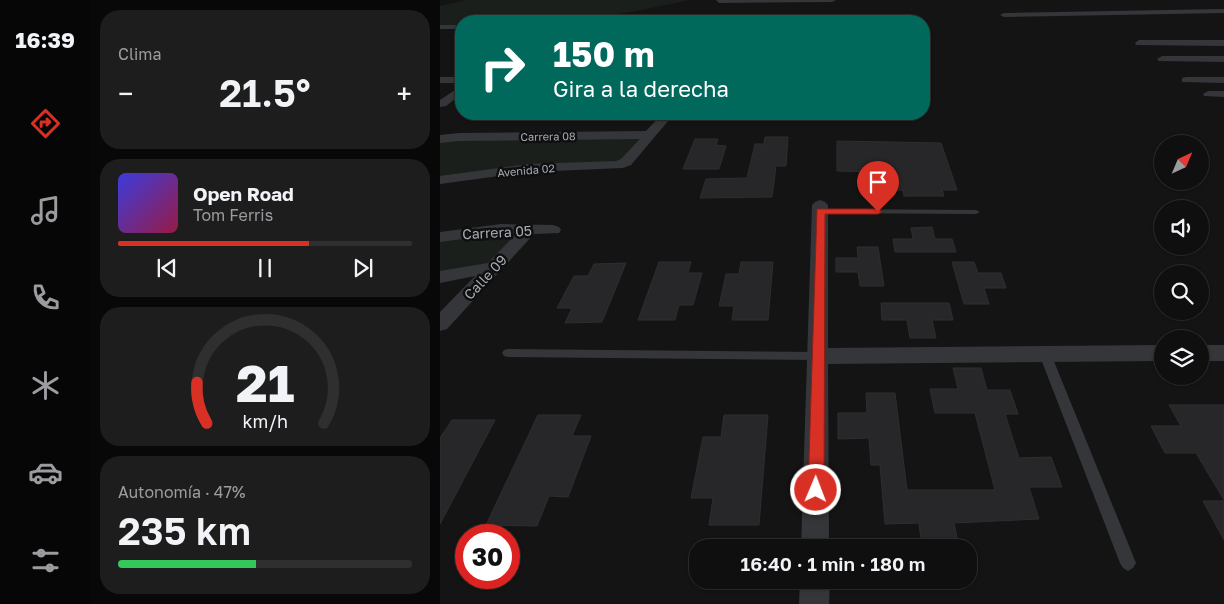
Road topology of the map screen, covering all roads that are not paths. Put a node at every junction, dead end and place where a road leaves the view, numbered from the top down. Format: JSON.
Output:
{"nodes":[{"id":1,"x":785,"y":0,"type":"edge"},
{"id":2,"x":832,"y":0,"type":"edge"},
{"id":3,"x":718,"y":3,"type":"edge"},
{"id":4,"x":1093,"y":4,"type":"dead end"},
{"id":5,"x":1224,"y":11,"type":"edge"},
{"id":6,"x":1105,"y":13,"type":"junction"},
{"id":7,"x":1004,"y":15,"type":"dead end"},
{"id":8,"x":440,"y":27,"type":"edge"},
{"id":9,"x":455,"y":27,"type":"edge"},
{"id":10,"x":1139,"y":43,"type":"dead end"},
{"id":11,"x":1224,"y":43,"type":"edge"},
{"id":12,"x":1162,"y":59,"type":"dead end"},
{"id":13,"x":1224,"y":59,"type":"edge"},
{"id":14,"x":440,"y":80,"type":"edge"},
{"id":15,"x":455,"y":80,"type":"edge"},
{"id":16,"x":1186,"y":80,"type":"dead end"},
{"id":17,"x":1224,"y":80,"type":"edge"},
{"id":18,"x":455,"y":94,"type":"edge"},
{"id":19,"x":1208,"y":94,"type":"dead end"},
{"id":20,"x":1224,"y":94,"type":"edge"},
{"id":21,"x":441,"y":104,"type":"edge"},
{"id":22,"x":455,"y":104,"type":"edge"},
{"id":23,"x":663,"y":120,"type":"edge"},
{"id":24,"x":650,"y":135,"type":"junction"},
{"id":25,"x":443,"y":138,"type":"edge"},
{"id":26,"x":440,"y":180,"type":"edge"},
{"id":27,"x":820,"y":208,"type":"joint"},
{"id":28,"x":976,"y":212,"type":"dead end"},
{"id":29,"x":529,"y":230,"type":"junction"},
{"id":30,"x":554,"y":230,"type":"dead end"},
{"id":31,"x":440,"y":237,"type":"edge"},
{"id":32,"x":494,"y":267,"type":"junction"},
{"id":33,"x":440,"y":276,"type":"edge"},
{"id":34,"x":440,"y":324,"type":"edge"},
{"id":35,"x":508,"y":353,"type":"dead end"},
{"id":36,"x":1154,"y":353,"type":"edge"},
{"id":37,"x":1209,"y":353,"type":"edge"},
{"id":38,"x":1224,"y":353,"type":"edge"},
{"id":39,"x":1045,"y":354,"type":"junction"},
{"id":40,"x":818,"y":356,"type":"junction"},
{"id":41,"x":815,"y":539,"type":"edge"},
{"id":42,"x":1128,"y":563,"type":"dead end"},
{"id":43,"x":815,"y":589,"type":"edge"},
{"id":44,"x":814,"y":604,"type":"edge"}],
"edges":[{"from":1,"to":2,"type":"street"},
{"from":1,"to":3,"type":"street"},
{"from":4,"to":6,"type":"street"},
{"from":5,"to":6,"type":"street"},
{"from":6,"to":7,"type":"street"},
{"from":8,"to":9,"type":"street"},
{"from":10,"to":11,"type":"street"},
{"from":12,"to":13,"type":"street"},
{"from":14,"to":15,"type":"street"},
{"from":16,"to":17,"type":"street"},
{"from":18,"to":21,"type":"street"},
{"from":19,"to":20,"type":"street"},
{"from":21,"to":22,"type":"street"},
{"from":23,"to":24,"type":"street"},
{"from":24,"to":25,"type":"street","name":"Carrera 08"},
{"from":24,"to":26,"type":"street","name":"Avenida 02"},
{"from":27,"to":28,"type":"lane"},
{"from":27,"to":40,"type":"street"},
{"from":29,"to":30,"type":"street","name":"Carrera 05"},
{"from":29,"to":31,"type":"street","name":"Carrera 05"},
{"from":29,"to":32,"type":"street","name":"Calle 09"},
{"from":32,"to":33,"type":"street"},
{"from":32,"to":34,"type":"street","name":"Calle 09"},
{"from":35,"to":40,"type":"lane"},
{"from":36,"to":39,"type":"street"},
{"from":37,"to":38,"type":"street"},
{"from":39,"to":40,"type":"street"},
{"from":39,"to":42,"type":"lane"},
{"from":40,"to":41,"type":"street"},
{"from":43,"to":44,"type":"street"}]}
